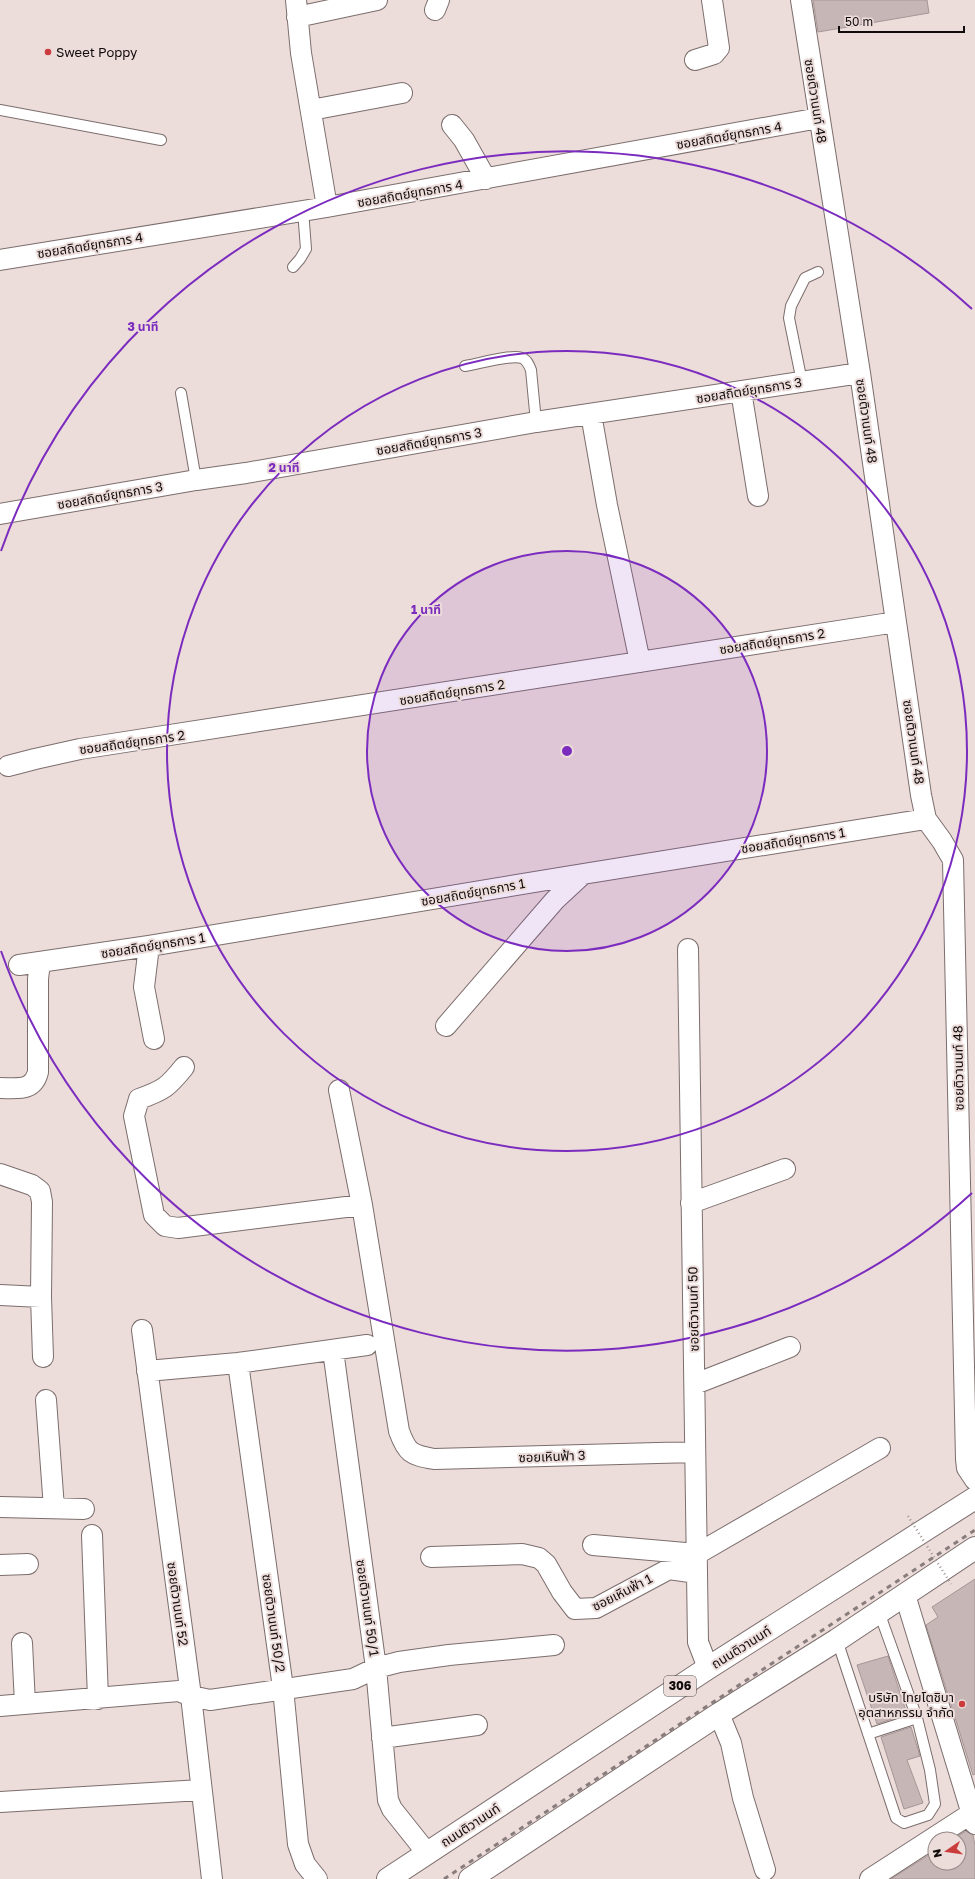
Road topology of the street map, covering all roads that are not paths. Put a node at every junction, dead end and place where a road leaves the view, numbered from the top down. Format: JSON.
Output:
{"nodes":[{"id":1,"x":377,"y":0,"type":"edge"},
{"id":2,"x":712,"y":0,"type":"edge"},
{"id":3,"x":801,"y":0,"type":"edge"},
{"id":4,"x":296,"y":8,"type":"edge"},
{"id":5,"x":696,"y":60,"type":"dead end"},
{"id":6,"x":402,"y":93,"type":"dead end"},
{"id":7,"x":0,"y":110,"type":"edge"},
{"id":8,"x":312,"y":110,"type":"junction"},
{"id":9,"x":819,"y":118,"type":"junction"},
{"id":10,"x":452,"y":125,"type":"dead end"},
{"id":11,"x":161,"y":140,"type":"dead end"},
{"id":12,"x":486,"y":180,"type":"junction"},
{"id":13,"x":327,"y":207,"type":"junction"},
{"id":14,"x":303,"y":210,"type":"junction"},
{"id":15,"x":0,"y":260,"type":"edge"},
{"id":16,"x":293,"y":267,"type":"dead end"},
{"id":17,"x":818,"y":272,"type":"dead end"},
{"id":18,"x":465,"y":366,"type":"dead end"},
{"id":19,"x":860,"y":373,"type":"junction"},
{"id":20,"x":802,"y":382,"type":"junction"},
{"id":21,"x":741,"y":391,"type":"junction"},
{"id":22,"x":181,"y":393,"type":"dead end"},
{"id":23,"x":591,"y":414,"type":"junction"},
{"id":24,"x":536,"y":422,"type":"junction"},
{"id":25,"x":196,"y":480,"type":"junction"},
{"id":26,"x":758,"y":496,"type":"dead end"},
{"id":27,"x":0,"y":514,"type":"edge"},
{"id":28,"x":896,"y":622,"type":"junction"},
{"id":29,"x":640,"y":662,"type":"junction"},
{"id":30,"x":8,"y":766,"type":"dead end"},
{"id":31,"x":926,"y":819,"type":"junction"},
{"id":32,"x":583,"y":874,"type":"junction"},
{"id":33,"x":148,"y":946,"type":"junction"},
{"id":34,"x":688,"y":949,"type":"dead end"},
{"id":35,"x":40,"y":962,"type":"junction"},
{"id":36,"x":19,"y":965,"type":"dead end"},
{"id":37,"x":446,"y":1026,"type":"dead end"},
{"id":38,"x":154,"y":1039,"type":"dead end"},
{"id":39,"x":184,"y":1066,"type":"dead end"},
{"id":40,"x":0,"y":1088,"type":"edge"},
{"id":41,"x":339,"y":1090,"type":"dead end"},
{"id":42,"x":785,"y":1169,"type":"dead end"},
{"id":43,"x":0,"y":1174,"type":"edge"},
{"id":44,"x":691,"y":1203,"type":"junction"},
{"id":45,"x":362,"y":1204,"type":"junction"},
{"id":46,"x":0,"y":1295,"type":"edge"},
{"id":47,"x":41,"y":1297,"type":"junction"},
{"id":48,"x":142,"y":1330,"type":"dead end"},
{"id":49,"x":367,"y":1345,"type":"dead end"},
{"id":50,"x":790,"y":1347,"type":"dead end"},
{"id":51,"x":333,"y":1350,"type":"junction"},
{"id":52,"x":43,"y":1358,"type":"dead end"},
{"id":53,"x":238,"y":1363,"type":"junction"},
{"id":54,"x":147,"y":1371,"type":"junction"},
{"id":55,"x":695,"y":1384,"type":"junction"},
{"id":56,"x":46,"y":1400,"type":"dead end"},
{"id":57,"x":880,"y":1448,"type":"dead end"},
{"id":58,"x":695,"y":1452,"type":"junction"},
{"id":59,"x":975,"y":1480,"type":"edge"},
{"id":60,"x":975,"y":1498,"type":"edge"},
{"id":61,"x":0,"y":1506,"type":"edge"},
{"id":62,"x":54,"y":1508,"type":"junction"},
{"id":63,"x":84,"y":1509,"type":"dead end"},
{"id":64,"x":92,"y":1535,"type":"dead end"},
{"id":65,"x":593,"y":1545,"type":"dead end"},
{"id":66,"x":975,"y":1548,"type":"edge"},
{"id":67,"x":430,"y":1557,"type":"dead end"},
{"id":68,"x":28,"y":1564,"type":"dead end"},
{"id":69,"x":697,"y":1564,"type":"junction"},
{"id":70,"x":0,"y":1565,"type":"edge"},
{"id":71,"x":905,"y":1595,"type":"junction"},
{"id":72,"x":879,"y":1612,"type":"junction"},
{"id":73,"x":837,"y":1640,"type":"junction"},
{"id":74,"x":22,"y":1643,"type":"dead end"},
{"id":75,"x":554,"y":1645,"type":"dead end"},
{"id":76,"x":376,"y":1668,"type":"junction"},
{"id":77,"x":708,"y":1668,"type":"junction"},
{"id":78,"x":283,"y":1688,"type":"junction"},
{"id":79,"x":191,"y":1696,"type":"junction"},
{"id":80,"x":98,"y":1699,"type":"junction"},
{"id":81,"x":25,"y":1704,"type":"junction"},
{"id":82,"x":0,"y":1706,"type":"edge"},
{"id":83,"x":719,"y":1714,"type":"junction"},
{"id":84,"x":917,"y":1718,"type":"junction"},
{"id":85,"x":477,"y":1725,"type":"dead end"},
{"id":86,"x":868,"y":1734,"type":"junction"},
{"id":87,"x":382,"y":1738,"type":"junction"},
{"id":88,"x":201,"y":1790,"type":"junction"},
{"id":89,"x":0,"y":1802,"type":"edge"},
{"id":90,"x":973,"y":1819,"type":"edge"},
{"id":91,"x":427,"y":1853,"type":"junction"},
{"id":92,"x":765,"y":1870,"type":"dead end"},
{"id":93,"x":212,"y":1879,"type":"edge"},
{"id":94,"x":318,"y":1879,"type":"edge"},
{"id":95,"x":388,"y":1879,"type":"edge"},
{"id":96,"x":470,"y":1879,"type":"edge"},
{"id":97,"x":870,"y":1879,"type":"edge"}],
"edges":[{"from":1,"to":4,"type":"street"},
{"from":2,"to":5,"type":"street"},
{"from":3,"to":9,"type":"street","name":"ซอยติวานนท์ 48"},
{"from":4,"to":8,"type":"street"},
{"from":6,"to":8,"type":"street"},
{"from":7,"to":11,"type":"lane"},
{"from":8,"to":13,"type":"street"},
{"from":9,"to":12,"type":"street","name":"ซอยสถิตย์ยุทธการ 4"},
{"from":9,"to":19,"type":"street","name":"ซอยติวานนท์ 48"},
{"from":10,"to":12,"type":"street"},
{"from":12,"to":13,"type":"street","name":"ซอยสถิตย์ยุทธการ 4"},
{"from":13,"to":14,"type":"street","name":"ซอยสถิตย์ยุทธการ 4"},
{"from":14,"to":15,"type":"street","name":"ซอยสถิตย์ยุทธการ 4"},
{"from":14,"to":16,"type":"lane"},
{"from":17,"to":20,"type":"lane"},
{"from":18,"to":24,"type":"lane"},
{"from":19,"to":20,"type":"street","name":"ซอยสถิตย์ยุทธการ 3"},
{"from":19,"to":28,"type":"street","name":"ซอยติวานนท์ 48"},
{"from":20,"to":21,"type":"street","name":"ซอยสถิตย์ยุทธการ 3"},
{"from":21,"to":23,"type":"street","name":"ซอยสถิตย์ยุทธการ 3"},
{"from":21,"to":26,"type":"street"},
{"from":22,"to":25,"type":"lane"},
{"from":23,"to":24,"type":"street","name":"ซอยสถิตย์ยุทธการ 3"},
{"from":23,"to":29,"type":"street"},
{"from":24,"to":25,"type":"street","name":"ซอยสถิตย์ยุทธการ 3"},
{"from":25,"to":27,"type":"street","name":"ซอยสถิตย์ยุทธการ 3"},
{"from":28,"to":29,"type":"street","name":"ซอยสถิตย์ยุทธการ 2"},
{"from":28,"to":31,"type":"street","name":"ซอยติวานนท์ 48"},
{"from":29,"to":30,"type":"street","name":"ซอยสถิตย์ยุทธการ 2"},
{"from":31,"to":32,"type":"street","name":"ซอยสถิตย์ยุทธการ 1"},
{"from":31,"to":59,"type":"street","name":"ซอยติวานนท์ 48"},
{"from":32,"to":33,"type":"street","name":"ซอยสถิตย์ยุทธการ 1"},
{"from":32,"to":37,"type":"street"},
{"from":33,"to":35,"type":"street","name":"ซอยสถิตย์ยุทธการ 1"},
{"from":33,"to":38,"type":"street"},
{"from":34,"to":44,"type":"street","name":"ซอยติวานนท์ 50"},
{"from":35,"to":36,"type":"street","name":"ซอยสถิตย์ยุทธการ 1"},
{"from":35,"to":40,"type":"street"},
{"from":39,"to":45,"type":"street"},
{"from":41,"to":45,"type":"street"},
{"from":42,"to":44,"type":"street"},
{"from":43,"to":47,"type":"street"},
{"from":44,"to":55,"type":"street","name":"ซอยติวานนท์ 50"},
{"from":45,"to":58,"type":"street","name":"ซอยเหินฟ้า 3"},
{"from":46,"to":47,"type":"street"},
{"from":47,"to":52,"type":"street"},
{"from":48,"to":54,"type":"street","name":"ซอยติวานนท์ 52"},
{"from":49,"to":51,"type":"street"},
{"from":50,"to":55,"type":"street"},
{"from":51,"to":53,"type":"street"},
{"from":51,"to":76,"type":"street","name":"ซอยติวานนท์ 50/1"},
{"from":53,"to":54,"type":"street"},
{"from":53,"to":78,"type":"street","name":"ซอยติวานนท์ 50/2"},
{"from":54,"to":79,"type":"street","name":"ซอยติวานนท์ 52"},
{"from":55,"to":58,"type":"street","name":"ซอยติวานนท์ 50"},
{"from":56,"to":62,"type":"street"},
{"from":57,"to":69,"type":"street"},
{"from":58,"to":69,"type":"street","name":"ซอยติวานนท์ 50"},
{"from":60,"to":77,"type":"main road","name":"ถนนติวานนท์","number":"306"},
{"from":61,"to":62,"type":"street"},
{"from":62,"to":63,"type":"street"},
{"from":64,"to":80,"type":"street"},
{"from":65,"to":69,"type":"street"},
{"from":66,"to":71,"type":"main road"},
{"from":67,"to":69,"type":"street","name":"ซอยเหินฟ้า 1"},
{"from":68,"to":70,"type":"street"},
{"from":69,"to":77,"type":"street","name":"ซอยติวานนท์ 50"},
{"from":71,"to":72,"type":"main road"},
{"from":71,"to":90,"type":"street"},
{"from":72,"to":73,"type":"main road"},
{"from":72,"to":84,"type":"lane"},
{"from":73,"to":83,"type":"main road"},
{"from":73,"to":86,"type":"lane"},
{"from":74,"to":81,"type":"street"},
{"from":75,"to":76,"type":"street"},
{"from":76,"to":78,"type":"street"},
{"from":76,"to":87,"type":"street","name":"ซอยติวานนท์ 50/1"},
{"from":77,"to":91,"type":"main road","name":"ถนนติวานนท์","number":"306"},
{"from":78,"to":79,"type":"street"},
{"from":78,"to":94,"type":"street","name":"ซอยติวานนท์ 50/2"},
{"from":79,"to":80,"type":"street"},
{"from":79,"to":88,"type":"street","name":"ซอยติวานนท์ 52"},
{"from":80,"to":81,"type":"street"},
{"from":81,"to":82,"type":"street"},
{"from":83,"to":92,"type":"street"},
{"from":83,"to":96,"type":"main road"},
{"from":84,"to":86,"type":"lane"},
{"from":84,"to":86,"type":"lane"},
{"from":85,"to":87,"type":"street"},
{"from":87,"to":91,"type":"street","name":"ซอยติวานนท์ 50/1"},
{"from":88,"to":89,"type":"street"},
{"from":88,"to":93,"type":"street","name":"ซอยติวานนท์ 52"},
{"from":90,"to":97,"type":"street"},
{"from":91,"to":95,"type":"main road","name":"ถนนติวานนท์","number":"306"}]}
